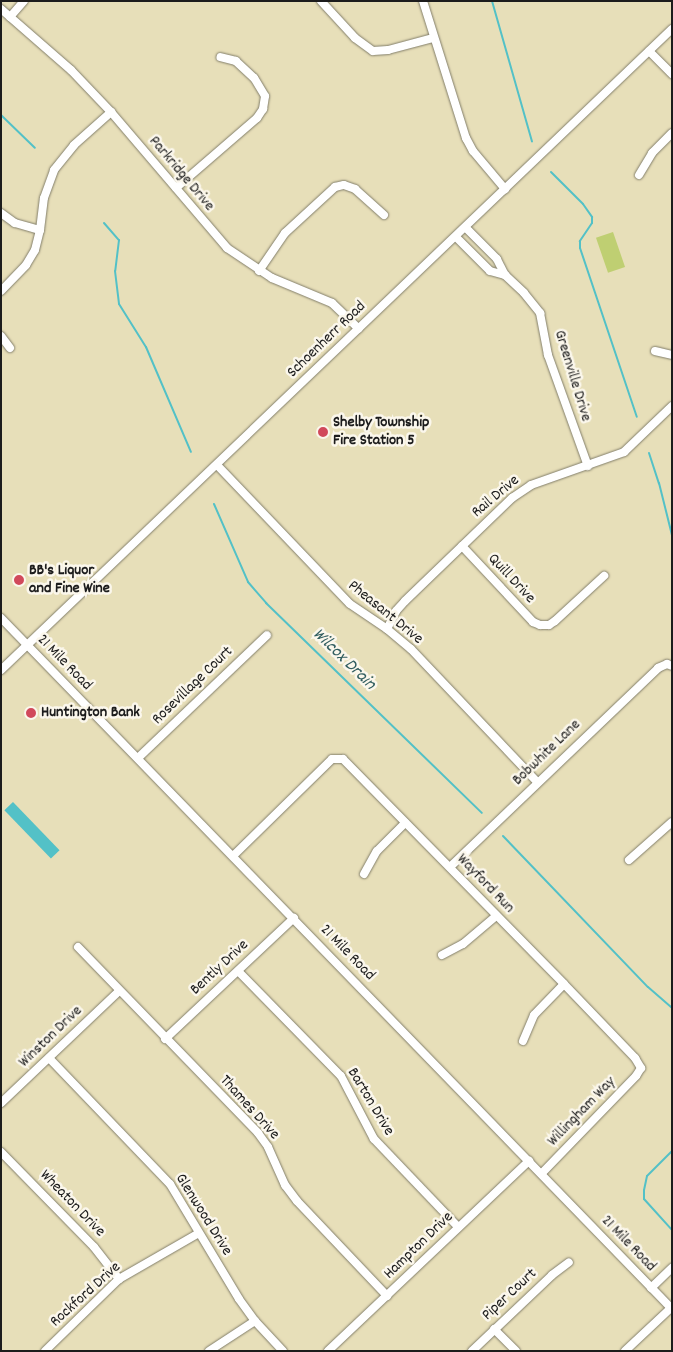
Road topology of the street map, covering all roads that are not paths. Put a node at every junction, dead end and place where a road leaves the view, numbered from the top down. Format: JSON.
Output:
{"nodes":[{"id":1,"x":24,"y":1,"type":"edge"},
{"id":2,"x":321,"y":1,"type":"edge"},
{"id":3,"x":423,"y":1,"type":"edge"},
{"id":4,"x":1,"y":9,"type":"edge"},
{"id":5,"x":10,"y":17,"type":"junction"},
{"id":6,"x":672,"y":29,"type":"edge"},
{"id":7,"x":433,"y":38,"type":"junction"},
{"id":8,"x":649,"y":51,"type":"junction"},
{"id":9,"x":220,"y":57,"type":"dead end"},
{"id":10,"x":672,"y":74,"type":"edge"},
{"id":11,"x":111,"y":112,"type":"junction"},
{"id":12,"x":672,"y":133,"type":"edge"},
{"id":13,"x":639,"y":175,"type":"dead end"},
{"id":14,"x":176,"y":188,"type":"junction"},
{"id":15,"x":504,"y":189,"type":"junction"},
{"id":16,"x":1,"y":213,"type":"edge"},
{"id":17,"x":384,"y":215,"type":"dead end"},
{"id":18,"x":465,"y":228,"type":"junction"},
{"id":19,"x":40,"y":230,"type":"junction"},
{"id":20,"x":456,"y":236,"type":"junction"},
{"id":21,"x":259,"y":271,"type":"junction"},
{"id":22,"x":505,"y":275,"type":"junction"},
{"id":23,"x":1,"y":291,"type":"edge"},
{"id":24,"x":359,"y":328,"type":"junction"},
{"id":25,"x":1,"y":336,"type":"edge"},
{"id":26,"x":10,"y":348,"type":"dead end"},
{"id":27,"x":655,"y":351,"type":"dead end"},
{"id":28,"x":672,"y":355,"type":"edge"},
{"id":29,"x":672,"y":406,"type":"edge"},
{"id":30,"x":217,"y":465,"type":"junction"},
{"id":31,"x":588,"y":466,"type":"junction"},
{"id":32,"x":462,"y":546,"type":"junction"},
{"id":33,"x":604,"y":576,"type":"dead end"},
{"id":34,"x":1,"y":618,"type":"edge"},
{"id":35,"x":387,"y":629,"type":"junction"},
{"id":36,"x":267,"y":635,"type":"dead end"},
{"id":37,"x":27,"y":645,"type":"junction"},
{"id":38,"x":669,"y":665,"type":"edge"},
{"id":39,"x":1,"y":670,"type":"edge"},
{"id":40,"x":138,"y":758,"type":"junction"},
{"id":41,"x":537,"y":782,"type":"junction"},
{"id":42,"x":672,"y":822,"type":"edge"},
{"id":43,"x":405,"y":823,"type":"junction"},
{"id":44,"x":234,"y":855,"type":"junction"},
{"id":45,"x":629,"y":860,"type":"dead end"},
{"id":46,"x":450,"y":867,"type":"junction"},
{"id":47,"x":364,"y":874,"type":"dead end"},
{"id":48,"x":496,"y":916,"type":"junction"},
{"id":49,"x":294,"y":918,"type":"junction"},
{"id":50,"x":78,"y":947,"type":"dead end"},
{"id":51,"x":442,"y":955,"type":"dead end"},
{"id":52,"x":238,"y":971,"type":"junction"},
{"id":53,"x":564,"y":984,"type":"junction"},
{"id":54,"x":119,"y":991,"type":"junction"},
{"id":55,"x":166,"y":1039,"type":"junction"},
{"id":56,"x":522,"y":1041,"type":"dead end"},
{"id":57,"x":49,"y":1058,"type":"junction"},
{"id":58,"x":641,"y":1068,"type":"joint"},
{"id":59,"x":1,"y":1103,"type":"edge"},
{"id":60,"x":1,"y":1152,"type":"edge"},
{"id":61,"x":529,"y":1161,"type":"junction"},
{"id":62,"x":541,"y":1174,"type":"junction"},
{"id":63,"x":458,"y":1227,"type":"junction"},
{"id":64,"x":199,"y":1233,"type":"junction"},
{"id":65,"x":569,"y":1262,"type":"dead end"},
{"id":66,"x":672,"y":1268,"type":"edge"},
{"id":67,"x":120,"y":1279,"type":"junction"},
{"id":68,"x":651,"y":1288,"type":"junction"},
{"id":69,"x":387,"y":1296,"type":"junction"},
{"id":70,"x":672,"y":1309,"type":"edge"},
{"id":71,"x":255,"y":1321,"type":"junction"},
{"id":72,"x":494,"y":1329,"type":"junction"},
{"id":73,"x":45,"y":1351,"type":"edge"},
{"id":74,"x":209,"y":1351,"type":"edge"},
{"id":75,"x":282,"y":1351,"type":"edge"},
{"id":76,"x":328,"y":1351,"type":"edge"},
{"id":77,"x":472,"y":1351,"type":"edge"},
{"id":78,"x":516,"y":1351,"type":"edge"},
{"id":79,"x":625,"y":1351,"type":"edge"}],
"edges":[{"from":1,"to":5,"type":"street"},
{"from":2,"to":7,"type":"street"},
{"from":3,"to":7,"type":"street"},
{"from":4,"to":5,"type":"street","name":"Parkridge Drive"},
{"from":5,"to":11,"type":"street","name":"Parkridge Drive"},
{"from":6,"to":8,"type":"street","name":"Schoenherr Road"},
{"from":7,"to":15,"type":"street"},
{"from":8,"to":10,"type":"street"},
{"from":8,"to":15,"type":"street","name":"Schoenherr Road"},
{"from":9,"to":14,"type":"street"},
{"from":11,"to":14,"type":"street","name":"Parkridge Drive"},
{"from":11,"to":19,"type":"street"},
{"from":12,"to":13,"type":"street"},
{"from":14,"to":21,"type":"street","name":"Parkridge Drive"},
{"from":15,"to":18,"type":"street","name":"Schoenherr Road"},
{"from":16,"to":19,"type":"street"},
{"from":17,"to":21,"type":"street"},
{"from":18,"to":20,"type":"street","name":"Schoenherr Road"},
{"from":18,"to":22,"type":"street","name":"Greenville Drive"},
{"from":19,"to":23,"type":"street"},
{"from":20,"to":22,"type":"street","name":"Greenville Drive"},
{"from":20,"to":24,"type":"street","name":"Schoenherr Road"},
{"from":21,"to":24,"type":"street","name":"Parkridge Drive"},
{"from":22,"to":31,"type":"street","name":"Greenville Drive"},
{"from":24,"to":30,"type":"street","name":"Schoenherr Road"},
{"from":25,"to":26,"type":"street"},
{"from":27,"to":28,"type":"street"},
{"from":29,"to":31,"type":"street","name":"Rail Drive"},
{"from":30,"to":35,"type":"street","name":"Pheasant Drive"},
{"from":30,"to":37,"type":"street","name":"Schoenherr Road"},
{"from":31,"to":32,"type":"street","name":"Rail Drive"},
{"from":32,"to":33,"type":"street","name":"Quill Drive"},
{"from":32,"to":35,"type":"street","name":"Rail Drive"},
{"from":34,"to":37,"type":"street","name":"21 Mile Road"},
{"from":35,"to":41,"type":"street","name":"Pheasant Drive"},
{"from":36,"to":40,"type":"street","name":"Rosevillage Court"},
{"from":37,"to":39,"type":"street","name":"Schoenherr Road"},
{"from":37,"to":40,"type":"street","name":"21 Mile Road"},
{"from":38,"to":41,"type":"street","name":"Bobwhite Lane"},
{"from":40,"to":44,"type":"street","name":"21 Mile Road"},
{"from":41,"to":46,"type":"street","name":"Bobwhite Lane"},
{"from":42,"to":45,"type":"street"},
{"from":43,"to":44,"type":"street","name":"Wayford Run"},
{"from":43,"to":46,"type":"street","name":"Wayford Run"},
{"from":43,"to":47,"type":"street"},
{"from":44,"to":49,"type":"street","name":"21 Mile Road"},
{"from":46,"to":48,"type":"street","name":"Wayford Run"},
{"from":48,"to":51,"type":"street"},
{"from":48,"to":53,"type":"street","name":"Wayford Run"},
{"from":49,"to":52,"type":"street","name":"Bently Drive"},
{"from":49,"to":61,"type":"street","name":"21 Mile Road"},
{"from":50,"to":54,"type":"street","name":"Thames Drive"},
{"from":52,"to":55,"type":"street","name":"Bently Drive"},
{"from":52,"to":63,"type":"street","name":"Barton Drive"},
{"from":53,"to":56,"type":"street"},
{"from":53,"to":58,"type":"street","name":"Wayford Run"},
{"from":54,"to":55,"type":"street","name":"Thames Drive"},
{"from":54,"to":57,"type":"street","name":"Winston Drive"},
{"from":55,"to":69,"type":"street","name":"Thames Drive"},
{"from":57,"to":59,"type":"street","name":"Winston Drive"},
{"from":57,"to":64,"type":"street","name":"Glenwood Drive"},
{"from":58,"to":62,"type":"street","name":"Willingham Way"},
{"from":60,"to":67,"type":"street","name":"Wheaton Drive"},
{"from":61,"to":62,"type":"street","name":"21 Mile Road"},
{"from":61,"to":63,"type":"street","name":"Hampton Drive"},
{"from":62,"to":68,"type":"street","name":"21 Mile Road"},
{"from":63,"to":69,"type":"street","name":"Hampton Drive"},
{"from":64,"to":67,"type":"street","name":"Rockford Drive"},
{"from":64,"to":71,"type":"street","name":"Glenwood Drive"},
{"from":65,"to":72,"type":"street","name":"Piper Court"},
{"from":66,"to":68,"type":"street"},
{"from":67,"to":73,"type":"street","name":"Rockford Drive"},
{"from":68,"to":70,"type":"street","name":"21 Mile Road"},
{"from":69,"to":76,"type":"street","name":"Hampton Drive"},
{"from":70,"to":79,"type":"street"},
{"from":71,"to":74,"type":"street"},
{"from":71,"to":75,"type":"street","name":"Glenwood Drive"},
{"from":72,"to":77,"type":"street","name":"Piper Court"},
{"from":72,"to":78,"type":"street"}]}
